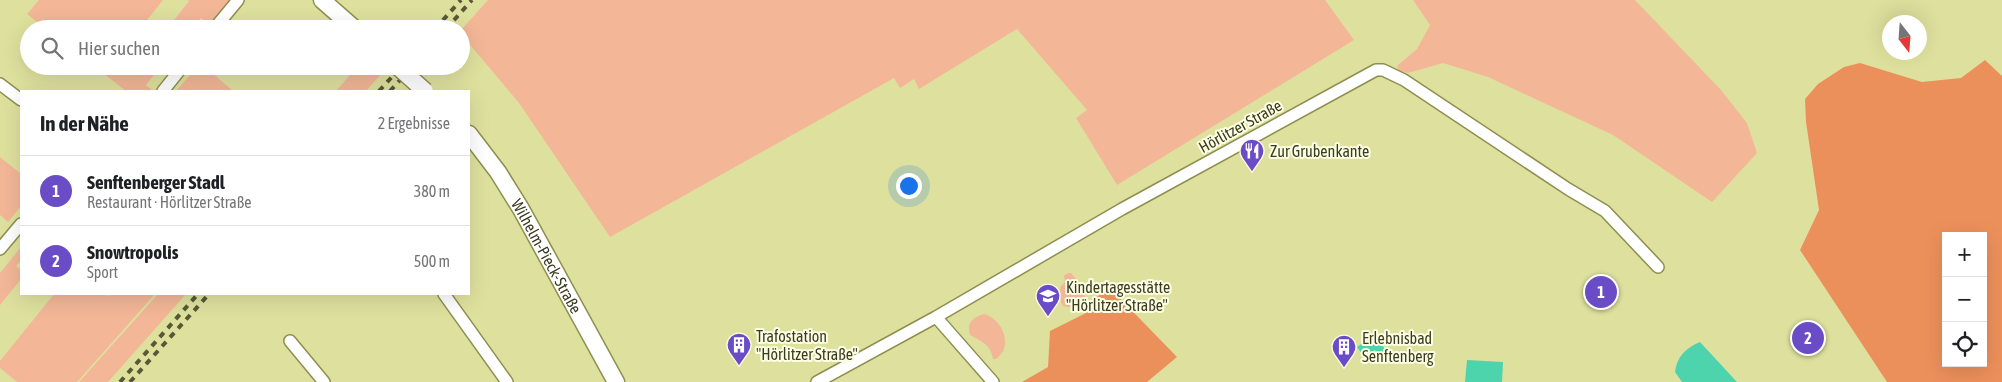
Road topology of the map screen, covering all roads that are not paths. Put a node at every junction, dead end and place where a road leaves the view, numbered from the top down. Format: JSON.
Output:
{"nodes":[{"id":1,"x":238,"y":0,"type":"edge"},
{"id":2,"x":322,"y":0,"type":"edge"},
{"id":3,"x":221,"y":20,"type":"edge"},
{"id":4,"x":345,"y":20,"type":"edge"},
{"id":5,"x":176,"y":75,"type":"edge"},
{"id":6,"x":407,"y":75,"type":"edge"},
{"id":7,"x":0,"y":84,"type":"edge"},
{"id":8,"x":164,"y":90,"type":"edge"},
{"id":9,"x":424,"y":90,"type":"edge"},
{"id":10,"x":20,"y":99,"type":"edge"},
{"id":11,"x":470,"y":135,"type":"edge"},
{"id":12,"x":20,"y":225,"type":"edge"},
{"id":13,"x":0,"y":249,"type":"edge"},
{"id":14,"x":1658,"y":267,"type":"dead end"},
{"id":15,"x":445,"y":295,"type":"edge"},
{"id":16,"x":936,"y":317,"type":"junction"},
{"id":17,"x":290,"y":341,"type":"dead end"},
{"id":18,"x":324,"y":382,"type":"edge"},
{"id":19,"x":507,"y":382,"type":"edge"},
{"id":20,"x":616,"y":382,"type":"edge"},
{"id":21,"x":818,"y":382,"type":"edge"},
{"id":22,"x":993,"y":382,"type":"edge"}],
"edges":[{"from":1,"to":3,"type":"street"},
{"from":2,"to":4,"type":"main road"},
{"from":5,"to":8,"type":"street"},
{"from":6,"to":9,"type":"main road","bridge":true},
{"from":7,"to":10,"type":"street"},
{"from":11,"to":20,"type":"main road","name":"Wilhelm-Pieck-Straße"},
{"from":12,"to":13,"type":"street"},
{"from":14,"to":16,"type":"street","name":"Hörlitzer Straße"},
{"from":15,"to":19,"type":"street"},
{"from":16,"to":21,"type":"street","name":"Hörlitzer Straße"},
{"from":16,"to":22,"type":"street"},
{"from":17,"to":18,"type":"street"}]}
